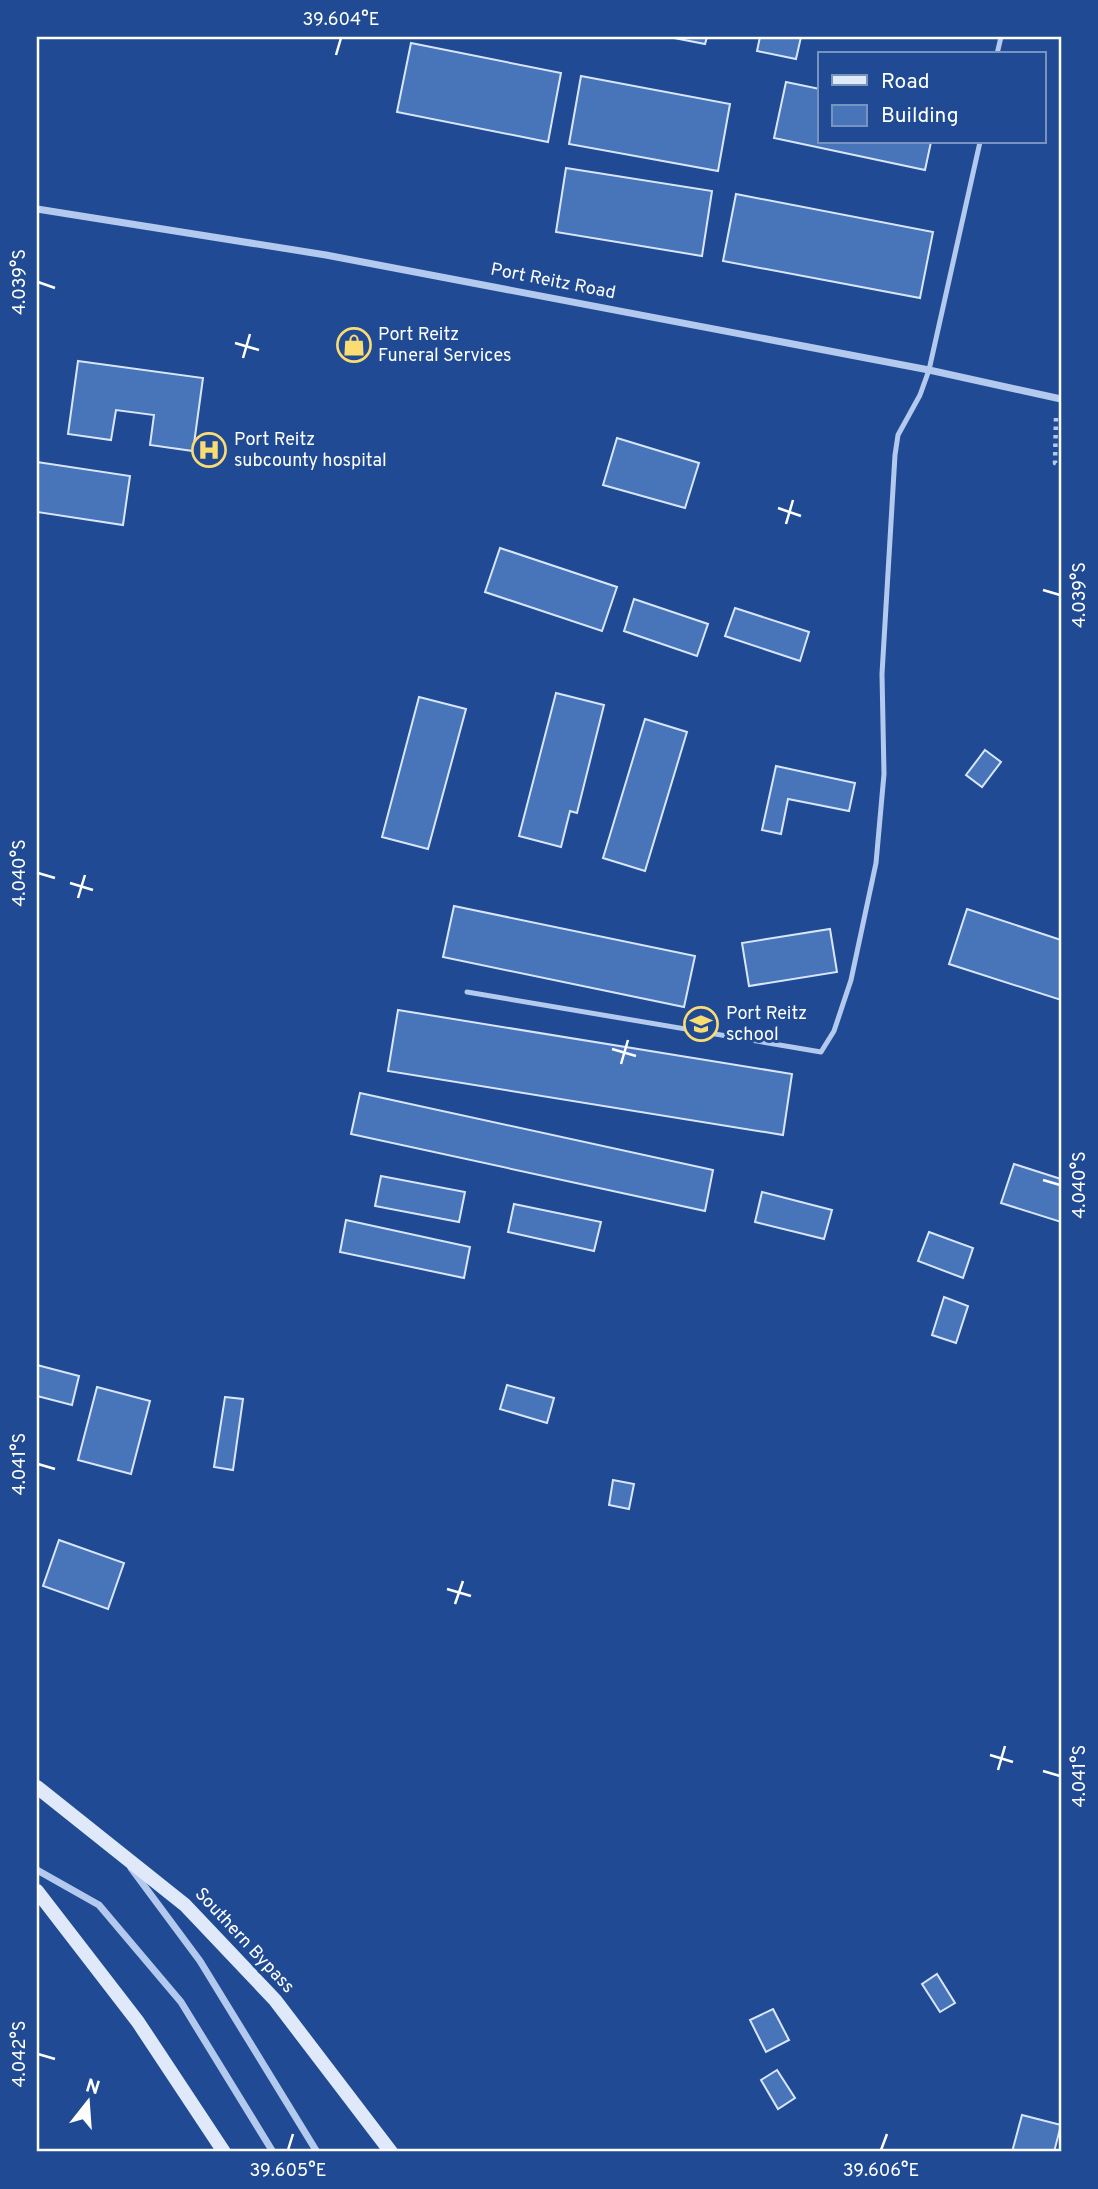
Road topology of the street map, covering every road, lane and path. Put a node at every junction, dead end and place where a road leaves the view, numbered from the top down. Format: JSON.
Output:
{"nodes":[{"id":1,"x":980,"y":144,"type":"edge"},
{"id":2,"x":37,"y":209,"type":"edge"},
{"id":3,"x":929,"y":370,"type":"junction"},
{"id":4,"x":1059,"y":399,"type":"edge"},
{"id":5,"x":1061,"y":465,"type":"edge"},
{"id":6,"x":467,"y":992,"type":"dead end"},
{"id":7,"x":37,"y":1787,"type":"edge"},
{"id":8,"x":116,"y":1848,"type":"junction"},
{"id":9,"x":37,"y":1870,"type":"edge"},
{"id":10,"x":37,"y":1891,"type":"edge"},
{"id":11,"x":224,"y":2152,"type":"edge"},
{"id":12,"x":273,"y":2152,"type":"edge"},
{"id":13,"x":317,"y":2152,"type":"edge"},
{"id":14,"x":391,"y":2152,"type":"edge"}],
"edges":[{"from":1,"to":3,"type":"lane"},
{"from":2,"to":3,"type":"street","name":"Port Reitz Road"},
{"from":3,"to":4,"type":"street","name":"Port Reitz Road"},
{"from":3,"to":6,"type":"lane"},
{"from":4,"to":5,"type":"path"},
{"from":7,"to":8,"type":"main road","name":"Southern Bypass"},
{"from":8,"to":13,"type":"street"},
{"from":8,"to":14,"type":"main road","name":"Southern Bypass"},
{"from":9,"to":12,"type":"street"},
{"from":10,"to":11,"type":"main road"}]}
